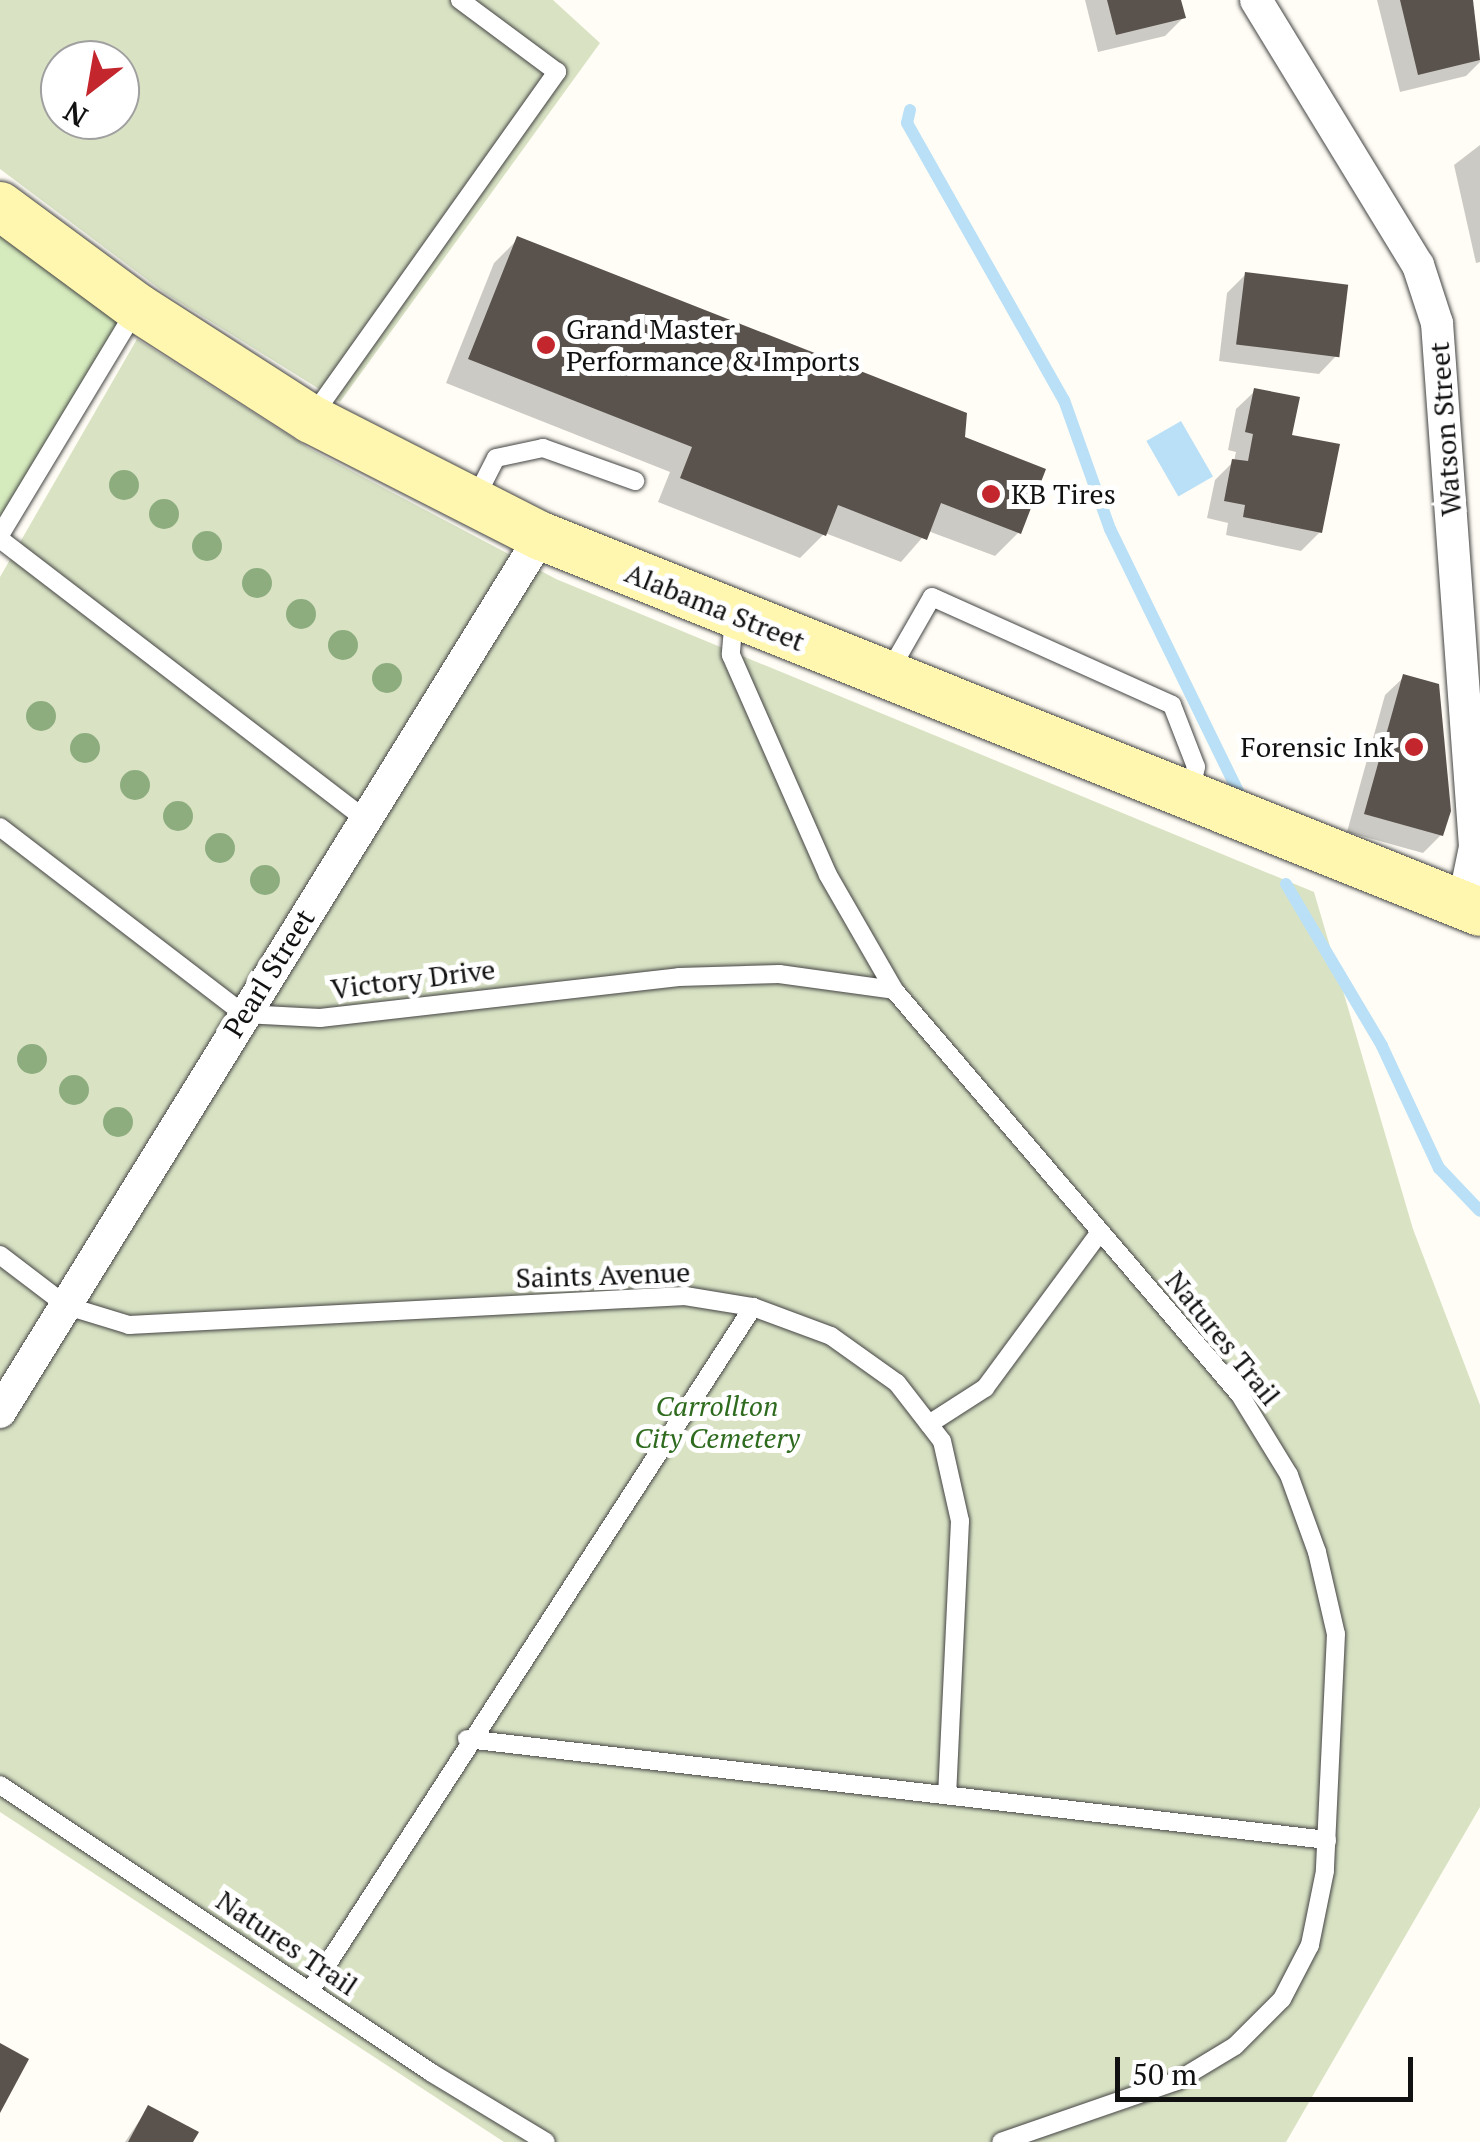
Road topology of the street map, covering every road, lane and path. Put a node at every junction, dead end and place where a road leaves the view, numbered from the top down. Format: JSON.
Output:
{"nodes":[{"id":1,"x":460,"y":0,"type":"edge"},
{"id":2,"x":1256,"y":0,"type":"edge"},
{"id":3,"x":0,"y":206,"type":"edge"},
{"id":4,"x":138,"y":308,"type":"junction"},
{"id":5,"x":311,"y":419,"type":"junction"},
{"id":6,"x":635,"y":481,"type":"dead end"},
{"id":7,"x":474,"y":502,"type":"junction"},
{"id":8,"x":542,"y":536,"type":"junction"},
{"id":9,"x":0,"y":537,"type":"edge"},
{"id":10,"x":734,"y":617,"type":"junction"},
{"id":11,"x":888,"y":674,"type":"junction"},
{"id":12,"x":1189,"y":795,"type":"junction"},
{"id":13,"x":364,"y":819,"type":"junction"},
{"id":14,"x":0,"y":827,"type":"edge"},
{"id":15,"x":1472,"y":908,"type":"edge"},
{"id":16,"x":894,"y":990,"type":"junction"},
{"id":17,"x":244,"y":1014,"type":"junction"},
{"id":18,"x":1100,"y":1232,"type":"junction"},
{"id":19,"x":0,"y":1255,"type":"edge"},
{"id":20,"x":67,"y":1306,"type":"junction"},
{"id":21,"x":753,"y":1307,"type":"junction"},
{"id":22,"x":0,"y":1412,"type":"edge"},
{"id":23,"x":928,"y":1424,"type":"junction"},
{"id":24,"x":468,"y":1739,"type":"junction"},
{"id":25,"x":0,"y":1785,"type":"edge"},
{"id":26,"x":946,"y":1795,"type":"junction"},
{"id":27,"x":1327,"y":1840,"type":"junction"},
{"id":28,"x":310,"y":1991,"type":"junction"},
{"id":29,"x":546,"y":2142,"type":"edge"},
{"id":30,"x":1001,"y":2142,"type":"edge"}],
"edges":[{"from":1,"to":5,"type":"lane"},
{"from":2,"to":15,"type":"street","name":"Watson Street"},
{"from":3,"to":4,"type":"main road","name":"Alabama Street"},
{"from":4,"to":5,"type":"main road","name":"Alabama Street"},
{"from":4,"to":9,"type":"lane"},
{"from":5,"to":7,"type":"main road","name":"Alabama Street"},
{"from":6,"to":7,"type":"lane"},
{"from":7,"to":8,"type":"main road","name":"Alabama Street"},
{"from":8,"to":10,"type":"main road","name":"Alabama Street"},
{"from":8,"to":13,"type":"street","name":"Pearl Street"},
{"from":9,"to":13,"type":"lane"},
{"from":10,"to":11,"type":"main road","name":"Alabama Street"},
{"from":10,"to":16,"type":"lane","name":"Natures Trail"},
{"from":11,"to":12,"type":"main road","name":"Alabama Street"},
{"from":11,"to":12,"type":"lane"},
{"from":12,"to":15,"type":"main road","name":"Alabama Street"},
{"from":13,"to":17,"type":"street","name":"Pearl Street"},
{"from":14,"to":17,"type":"lane"},
{"from":16,"to":17,"type":"lane","name":"Victory Drive"},
{"from":16,"to":18,"type":"lane","name":"Natures Trail"},
{"from":17,"to":20,"type":"street","name":"Pearl Street"},
{"from":18,"to":23,"type":"lane"},
{"from":18,"to":27,"type":"lane","name":"Natures Trail"},
{"from":19,"to":20,"type":"lane","name":"Saints Avenue"},
{"from":20,"to":21,"type":"lane","name":"Saints Avenue"},
{"from":20,"to":22,"type":"street","name":"Pearl Street"},
{"from":21,"to":23,"type":"lane","name":"Saints Avenue"},
{"from":21,"to":24,"type":"lane"},
{"from":23,"to":26,"type":"lane","name":"Saints Avenue"},
{"from":24,"to":26,"type":"lane"},
{"from":24,"to":28,"type":"lane"},
{"from":25,"to":28,"type":"lane","name":"Natures Trail"},
{"from":26,"to":27,"type":"lane"},
{"from":27,"to":30,"type":"lane","name":"Natures Trail"},
{"from":28,"to":29,"type":"lane","name":"Natures Trail"}]}
